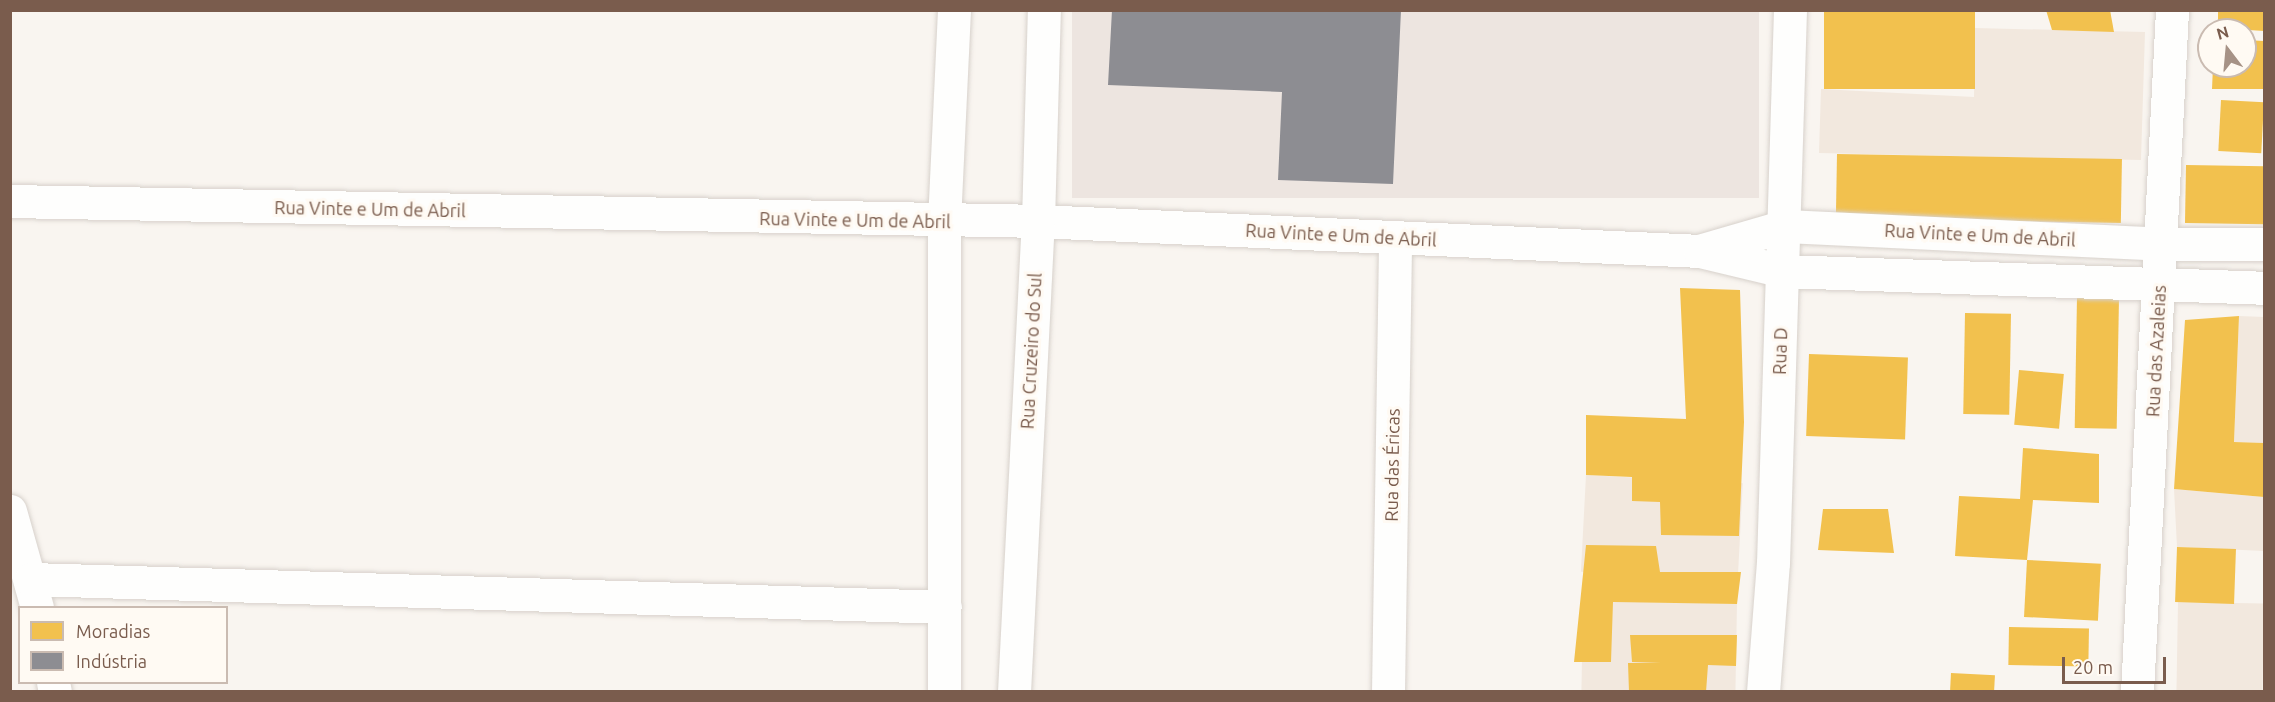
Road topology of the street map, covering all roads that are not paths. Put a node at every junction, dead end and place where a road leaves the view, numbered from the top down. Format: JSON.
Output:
{"nodes":[{"id":1,"x":954,"y":10,"type":"edge"},
{"id":2,"x":1044,"y":10,"type":"edge"},
{"id":3,"x":1790,"y":10,"type":"edge"},
{"id":4,"x":2172,"y":10,"type":"edge"},
{"id":5,"x":10,"y":201,"type":"edge"},
{"id":6,"x":1038,"y":221,"type":"junction"},
{"id":7,"x":944,"y":222,"type":"junction"},
{"id":8,"x":1785,"y":226,"type":"junction"},
{"id":9,"x":1395,"y":238,"type":"junction"},
{"id":10,"x":2162,"y":244,"type":"junction"},
{"id":11,"x":2265,"y":244,"type":"edge"},
{"id":12,"x":1700,"y":251,"type":"junction"},
{"id":13,"x":1783,"y":271,"type":"junction"},
{"id":14,"x":2160,"y":284,"type":"junction"},
{"id":15,"x":2265,"y":288,"type":"edge"},
{"id":16,"x":10,"y":511,"type":"edge"},
{"id":17,"x":34,"y":593,"type":"edge"},
{"id":18,"x":945,"y":607,"type":"junction"},
{"id":19,"x":944,"y":692,"type":"edge"},
{"id":20,"x":1014,"y":692,"type":"edge"},
{"id":21,"x":1388,"y":692,"type":"edge"},
{"id":22,"x":1762,"y":692,"type":"edge"},
{"id":23,"x":2137,"y":692,"type":"edge"}],
"edges":[{"from":1,"to":7,"type":"street"},
{"from":2,"to":6,"type":"street","name":"Rua Cruzeiro do Sul"},
{"from":3,"to":8,"type":"street","name":"Rua D"},
{"from":4,"to":10,"type":"street","name":"Rua das Azaleias"},
{"from":5,"to":7,"type":"street","name":"Rua Vinte e Um de Abril"},
{"from":6,"to":7,"type":"street","name":"Rua Vinte e Um de Abril"},
{"from":6,"to":9,"type":"street","name":"Rua Vinte e Um de Abril"},
{"from":6,"to":20,"type":"street","name":"Rua Cruzeiro do Sul"},
{"from":7,"to":18,"type":"street"},
{"from":8,"to":10,"type":"street","name":"Rua Vinte e Um de Abril"},
{"from":8,"to":12,"type":"street","name":"Rua Vinte e Um de Abril"},
{"from":8,"to":13,"type":"street","name":"Rua D"},
{"from":9,"to":12,"type":"street","name":"Rua Vinte e Um de Abril"},
{"from":9,"to":21,"type":"street","name":"Rua das Éricas"},
{"from":10,"to":11,"type":"street","name":"Rua Vinte e Um de Abril"},
{"from":10,"to":14,"type":"street","name":"Rua das Azaleias"},
{"from":12,"to":13,"type":"street","name":"Rua Vinte e Um de Abril"},
{"from":13,"to":14,"type":"street","name":"Rua Vinte e Um de Abril"},
{"from":13,"to":22,"type":"street","name":"Rua D"},
{"from":14,"to":15,"type":"street","name":"Rua Vinte e Um de Abril"},
{"from":14,"to":23,"type":"street","name":"Rua das Azaleias"},
{"from":16,"to":17,"type":"street"},
{"from":17,"to":18,"type":"street"},
{"from":18,"to":19,"type":"street"}]}
